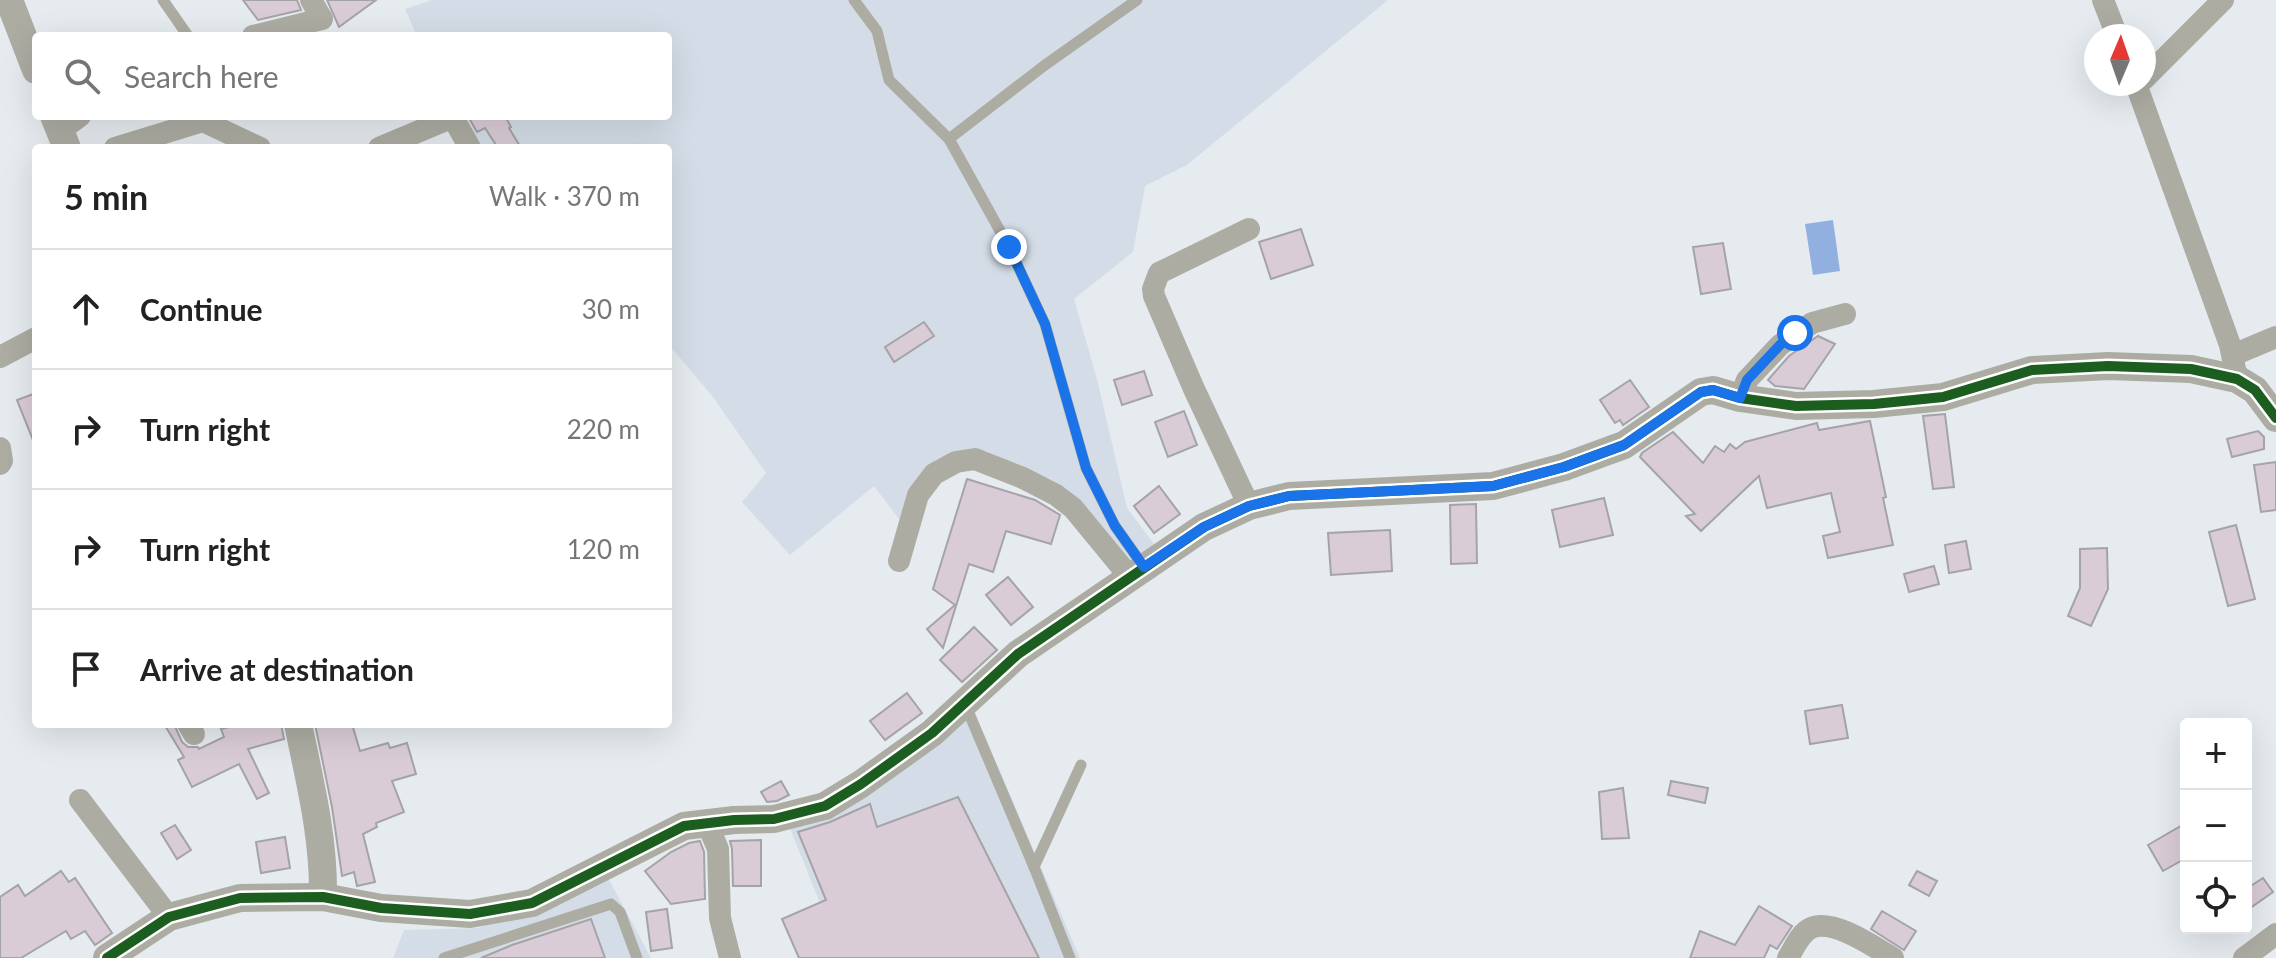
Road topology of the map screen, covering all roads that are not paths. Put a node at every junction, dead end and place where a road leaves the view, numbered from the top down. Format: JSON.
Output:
{"nodes":[{"id":1,"x":9,"y":0,"type":"edge"},
{"id":2,"x":163,"y":0,"type":"edge"},
{"id":3,"x":311,"y":0,"type":"edge"},
{"id":4,"x":854,"y":0,"type":"edge"},
{"id":5,"x":1137,"y":0,"type":"edge"},
{"id":6,"x":2103,"y":0,"type":"edge"},
{"id":7,"x":2223,"y":0,"type":"edge"},
{"id":8,"x":2112,"y":24,"type":"edge"},
{"id":9,"x":185,"y":32,"type":"edge"},
{"id":10,"x":269,"y":32,"type":"edge"},
{"id":11,"x":32,"y":60,"type":"edge"},
{"id":12,"x":2156,"y":67,"type":"edge"},
{"id":13,"x":2143,"y":96,"type":"edge"},
{"id":14,"x":209,"y":120,"type":"edge"},
{"id":15,"x":214,"y":120,"type":"edge"},
{"id":16,"x":446,"y":120,"type":"edge"},
{"id":17,"x":455,"y":120,"type":"edge"},
{"id":18,"x":949,"y":139,"type":"junction"},
{"id":19,"x":128,"y":144,"type":"edge"},
{"id":20,"x":253,"y":144,"type":"edge"},
{"id":21,"x":389,"y":144,"type":"edge"},
{"id":22,"x":468,"y":144,"type":"edge"},
{"id":23,"x":1249,"y":229,"type":"dead end"},
{"id":24,"x":1845,"y":314,"type":"dead end"},
{"id":25,"x":2276,"y":337,"type":"edge"},
{"id":26,"x":32,"y":340,"type":"edge"},
{"id":27,"x":0,"y":357,"type":"edge"},
{"id":28,"x":2235,"y":367,"type":"junction"},
{"id":29,"x":1740,"y":398,"type":"junction"},
{"id":30,"x":2276,"y":418,"type":"edge"},
{"id":31,"x":0,"y":448,"type":"edge"},
{"id":32,"x":0,"y":464,"type":"edge"},
{"id":33,"x":1249,"y":506,"type":"junction"},
{"id":34,"x":899,"y":561,"type":"dead end"},
{"id":35,"x":1136,"y":572,"type":"junction"},
{"id":36,"x":965,"y":703,"type":"junction"},
{"id":37,"x":299,"y":728,"type":"edge"},
{"id":38,"x":1081,"y":765,"type":"dead end"},
{"id":39,"x":80,"y":800,"type":"dead end"},
{"id":40,"x":707,"y":823,"type":"junction"},
{"id":41,"x":1034,"y":867,"type":"junction"},
{"id":42,"x":323,"y":897,"type":"junction"},
{"id":43,"x":169,"y":917,"type":"junction"},
{"id":44,"x":2276,"y":934,"type":"edge"},
{"id":45,"x":107,"y":958,"type":"edge"},
{"id":46,"x":444,"y":958,"type":"edge"},
{"id":47,"x":637,"y":958,"type":"edge"},
{"id":48,"x":730,"y":958,"type":"edge"},
{"id":49,"x":1070,"y":958,"type":"edge"},
{"id":50,"x":1788,"y":958,"type":"edge"},
{"id":51,"x":1893,"y":958,"type":"edge"},
{"id":52,"x":2244,"y":958,"type":"edge"}],
"edges":[{"from":1,"to":11,"type":"street"},
{"from":2,"to":9,"type":"lane"},
{"from":3,"to":10,"type":"street"},
{"from":4,"to":18,"type":"lane"},
{"from":5,"to":18,"type":"lane"},
{"from":6,"to":8,"type":"street"},
{"from":7,"to":12,"type":"street"},
{"from":13,"to":28,"type":"street"},
{"from":14,"to":19,"type":"street"},
{"from":15,"to":20,"type":"street"},
{"from":16,"to":21,"type":"street"},
{"from":17,"to":22,"type":"street"},
{"from":18,"to":35,"type":"lane"},
{"from":23,"to":33,"type":"street"},
{"from":24,"to":29,"type":"street"},
{"from":25,"to":28,"type":"street"},
{"from":26,"to":27,"type":"street"},
{"from":28,"to":29,"type":"street"},
{"from":28,"to":30,"type":"street"},
{"from":29,"to":33,"type":"street"},
{"from":31,"to":32,"type":"street"},
{"from":33,"to":35,"type":"street"},
{"from":34,"to":35,"type":"street"},
{"from":35,"to":36,"type":"street"},
{"from":36,"to":40,"type":"street"},
{"from":36,"to":41,"type":"lane"},
{"from":37,"to":42,"type":"street"},
{"from":38,"to":41,"type":"lane"},
{"from":39,"to":43,"type":"street"},
{"from":40,"to":42,"type":"street"},
{"from":40,"to":48,"type":"street"},
{"from":41,"to":49,"type":"lane"},
{"from":42,"to":43,"type":"street"},
{"from":43,"to":45,"type":"street"},
{"from":44,"to":52,"type":"street"},
{"from":46,"to":47,"type":"lane"},
{"from":50,"to":51,"type":"street"}]}
